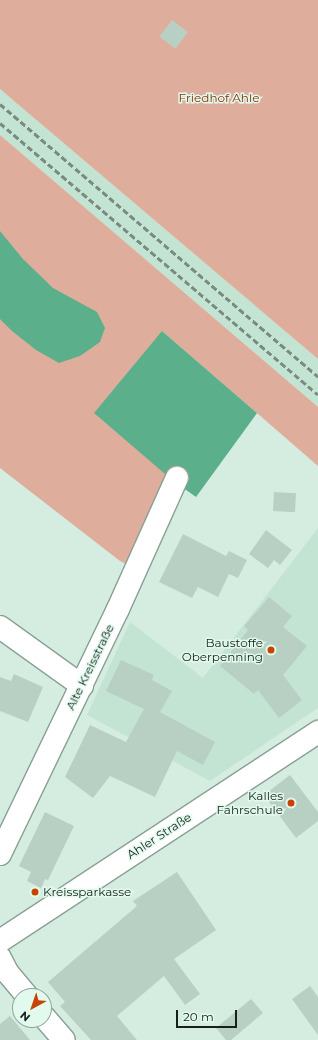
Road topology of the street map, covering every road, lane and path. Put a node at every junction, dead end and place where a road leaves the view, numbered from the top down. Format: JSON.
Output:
{"nodes":[{"id":1,"x":177,"y":478,"type":"dead end"},
{"id":2,"x":0,"y":626,"type":"edge"},
{"id":3,"x":82,"y":686,"type":"junction"},
{"id":4,"x":318,"y":732,"type":"edge"},
{"id":5,"x":0,"y":854,"type":"edge"},
{"id":6,"x":0,"y":941,"type":"edge"},
{"id":7,"x":0,"y":958,"type":"edge"},
{"id":8,"x":20,"y":988,"type":"edge"},
{"id":9,"x":52,"y":1026,"type":"edge"},
{"id":10,"x":64,"y":1040,"type":"edge"}],
"edges":[{"from":1,"to":3,"type":"street","name":"Alte Kreisstraße"},
{"from":2,"to":3,"type":"street"},
{"from":3,"to":5,"type":"street","name":"Alte Kreisstraße"},
{"from":4,"to":6,"type":"street","name":"Ahler Straße"},
{"from":7,"to":8,"type":"street"},
{"from":9,"to":10,"type":"street"}]}
